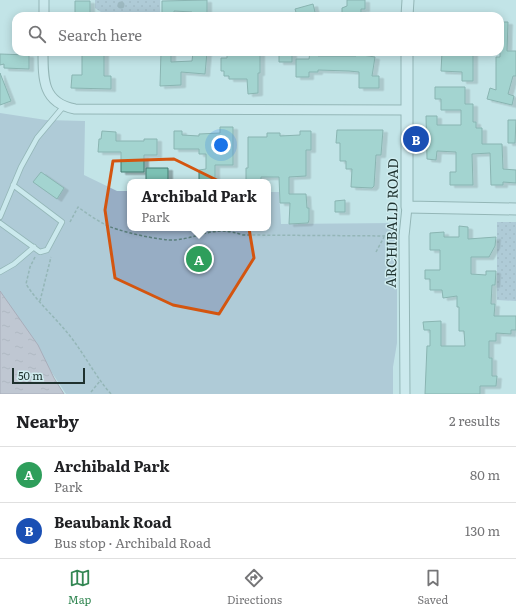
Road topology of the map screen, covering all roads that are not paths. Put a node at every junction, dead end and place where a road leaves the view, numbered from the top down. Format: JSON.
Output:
{"nodes":[{"id":1,"x":44,"y":0,"type":"edge"},
{"id":2,"x":408,"y":0,"type":"edge"},
{"id":3,"x":44,"y":12,"type":"edge"},
{"id":4,"x":407,"y":12,"type":"edge"},
{"id":5,"x":43,"y":56,"type":"edge"},
{"id":6,"x":407,"y":56,"type":"edge"},
{"id":7,"x":63,"y":107,"type":"junction"},
{"id":8,"x":407,"y":110,"type":"junction"},
{"id":9,"x":13,"y":185,"type":"junction"},
{"id":10,"x":407,"y":207,"type":"junction"},
{"id":11,"x":516,"y":209,"type":"edge"},
{"id":12,"x":0,"y":217,"type":"edge"},
{"id":13,"x":0,"y":223,"type":"edge"},
{"id":14,"x":34,"y":247,"type":"junction"},
{"id":15,"x":0,"y":272,"type":"edge"},
{"id":16,"x":405,"y":394,"type":"edge"}],
"edges":[{"from":1,"to":3,"type":"street"},
{"from":2,"to":4,"type":"street"},
{"from":5,"to":7,"type":"street"},
{"from":6,"to":8,"type":"street","name":"ARCHIBALD ROAD"},
{"from":7,"to":8,"type":"street"},
{"from":7,"to":9,"type":"lane"},
{"from":8,"to":10,"type":"street","name":"ARCHIBALD ROAD"},
{"from":9,"to":12,"type":"lane"},
{"from":9,"to":14,"type":"lane"},
{"from":10,"to":11,"type":"street"},
{"from":10,"to":16,"type":"street","name":"ARCHIBALD ROAD"},
{"from":13,"to":14,"type":"lane"},
{"from":14,"to":15,"type":"lane"}]}
